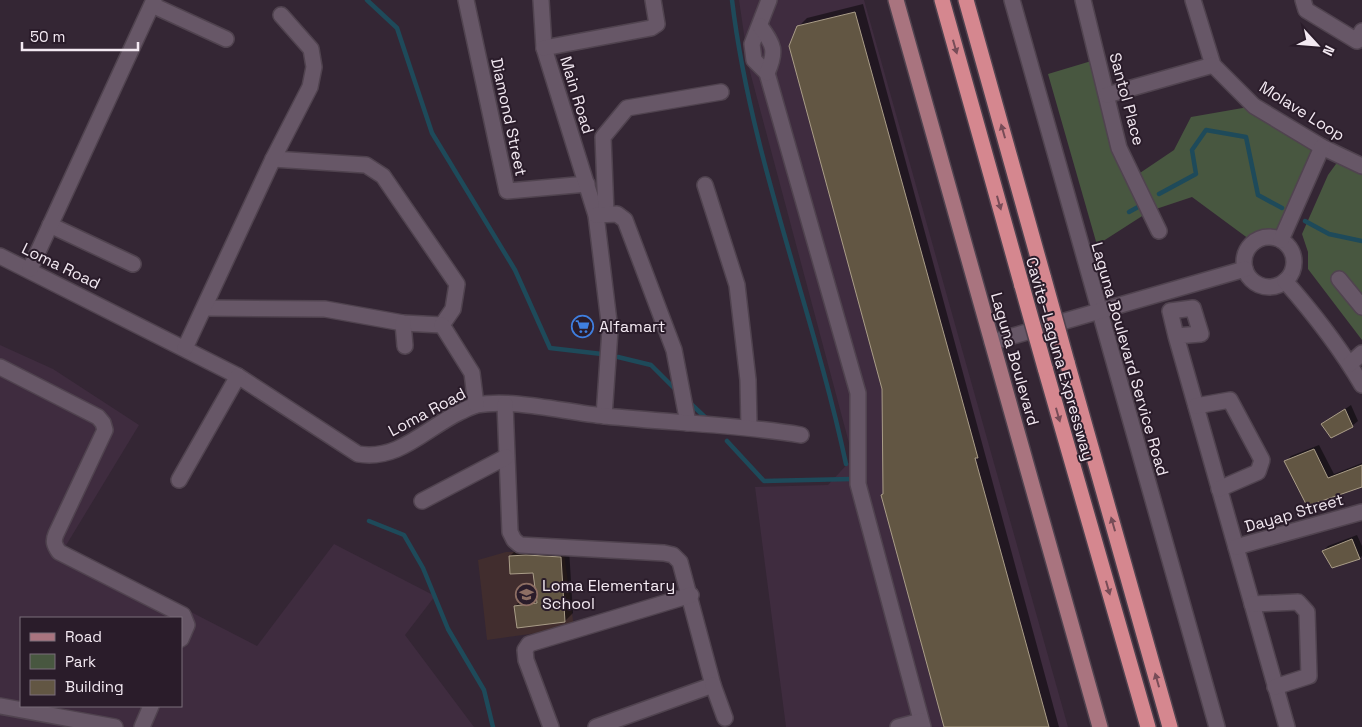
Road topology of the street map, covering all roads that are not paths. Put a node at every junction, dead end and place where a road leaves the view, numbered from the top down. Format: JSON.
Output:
{"nodes":[{"id":1,"x":466,"y":0,"type":"edge"},
{"id":2,"x":541,"y":0,"type":"edge"},
{"id":3,"x":653,"y":0,"type":"edge"},
{"id":4,"x":769,"y":0,"type":"edge"},
{"id":5,"x":896,"y":0,"type":"edge"},
{"id":6,"x":942,"y":0,"type":"edge"},
{"id":7,"x":966,"y":0,"type":"edge"},
{"id":8,"x":1012,"y":0,"type":"edge"},
{"id":9,"x":1083,"y":0,"type":"edge"},
{"id":10,"x":1193,"y":0,"type":"edge"},
{"id":11,"x":1303,"y":0,"type":"edge"},
{"id":12,"x":152,"y":2,"type":"edge"},
{"id":13,"x":281,"y":15,"type":"dead end"},
{"id":14,"x":1362,"y":31,"type":"edge"},
{"id":15,"x":226,"y":39,"type":"dead end"},
{"id":16,"x":544,"y":48,"type":"junction"},
{"id":17,"x":1213,"y":65,"type":"junction"},
{"id":18,"x":721,"y":92,"type":"dead end"},
{"id":19,"x":1107,"y":95,"type":"junction"},
{"id":20,"x":1322,"y":147,"type":"junction"},
{"id":21,"x":274,"y":159,"type":"junction"},
{"id":22,"x":1362,"y":166,"type":"edge"},
{"id":23,"x":705,"y":186,"type":"dead end"},
{"id":24,"x":589,"y":191,"type":"junction"},
{"id":25,"x":601,"y":214,"type":"junction"},
{"id":26,"x":50,"y":225,"type":"junction"},
{"id":27,"x":1159,"y":231,"type":"dead end"},
{"id":28,"x":1281,"y":240,"type":"junction"},
{"id":29,"x":0,"y":256,"type":"edge"},
{"id":30,"x":133,"y":264,"type":"dead end"},
{"id":31,"x":30,"y":269,"type":"junction"},
{"id":32,"x":1244,"y":269,"type":"junction"},
{"id":33,"x":1339,"y":279,"type":"dead end"},
{"id":34,"x":1286,"y":281,"type":"junction"},
{"id":35,"x":1362,"y":307,"type":"edge"},
{"id":36,"x":205,"y":308,"type":"junction"},
{"id":37,"x":1098,"y":312,"type":"junction"},
{"id":38,"x":403,"y":323,"type":"junction"},
{"id":39,"x":442,"y":325,"type":"junction"},
{"id":40,"x":1176,"y":336,"type":"dead end"},
{"id":41,"x":992,"y":342,"type":"junction"},
{"id":42,"x":405,"y":346,"type":"dead end"},
{"id":43,"x":185,"y":348,"type":"junction"},
{"id":44,"x":1362,"y":354,"type":"edge"},
{"id":45,"x":1350,"y":364,"type":"junction"},
{"id":46,"x":0,"y":367,"type":"edge"},
{"id":47,"x":238,"y":376,"type":"junction"},
{"id":48,"x":1362,"y":385,"type":"edge"},
{"id":49,"x":476,"y":404,"type":"junction"},
{"id":50,"x":505,"y":404,"type":"junction"},
{"id":51,"x":1196,"y":406,"type":"junction"},
{"id":52,"x":604,"y":416,"type":"junction"},
{"id":53,"x":688,"y":423,"type":"junction"},
{"id":54,"x":749,"y":426,"type":"junction"},
{"id":55,"x":801,"y":435,"type":"dead end"},
{"id":56,"x":506,"y":457,"type":"junction"},
{"id":57,"x":179,"y":480,"type":"dead end"},
{"id":58,"x":1220,"y":489,"type":"junction"},
{"id":59,"x":422,"y":501,"type":"dead end"},
{"id":60,"x":1362,"y":512,"type":"edge"},
{"id":61,"x":1236,"y":547,"type":"junction"},
{"id":62,"x":691,"y":595,"type":"junction"},
{"id":63,"x":1252,"y":604,"type":"junction"},
{"id":64,"x":182,"y":637,"type":"edge"},
{"id":65,"x":713,"y":685,"type":"junction"},
{"id":66,"x":1275,"y":687,"type":"junction"},
{"id":67,"x":0,"y":706,"type":"edge"},
{"id":68,"x":151,"y":707,"type":"edge"},
{"id":69,"x":725,"y":718,"type":"dead end"},
{"id":70,"x":922,"y":724,"type":"edge"},
{"id":71,"x":115,"y":727,"type":"edge"},
{"id":72,"x":142,"y":727,"type":"edge"},
{"id":73,"x":551,"y":727,"type":"edge"},
{"id":74,"x":596,"y":727,"type":"edge"},
{"id":75,"x":898,"y":727,"type":"edge"},
{"id":76,"x":1100,"y":727,"type":"edge"},
{"id":77,"x":1148,"y":727,"type":"edge"},
{"id":78,"x":1170,"y":727,"type":"edge"},
{"id":79,"x":1217,"y":727,"type":"edge"},
{"id":80,"x":1287,"y":727,"type":"edge"}],
"edges":[{"from":1,"to":24,"type":"street","name":"Diamond Street"},
{"from":2,"to":16,"type":"street","name":"Main Road"},
{"from":3,"to":16,"type":"street"},
{"from":4,"to":70,"type":"street"},
{"from":5,"to":41,"type":"main road","name":"Laguna Boulevard"},
{"from":6,"to":77,"type":"highway","name":"Cavite–Laguna Expressway","one_way":true,"bridge":true},
{"from":78,"to":7,"type":"highway","name":"Cavite–Laguna Expressway","one_way":true,"bridge":true},
{"from":8,"to":37,"type":"street","name":"Laguna Boulevard Service Road"},
{"from":9,"to":19,"type":"street","name":"Santol Place"},
{"from":10,"to":17,"type":"street","name":"Molave Loop"},
{"from":11,"to":14,"type":"street"},
{"from":12,"to":15,"type":"street"},
{"from":12,"to":26,"type":"street"},
{"from":13,"to":21,"type":"street"},
{"from":16,"to":24,"type":"street","name":"Main Road"},
{"from":17,"to":19,"type":"street"},
{"from":17,"to":20,"type":"street","name":"Molave Loop"},
{"from":18,"to":25,"type":"street"},
{"from":19,"to":27,"type":"street","name":"Santol Place"},
{"from":20,"to":22,"type":"street","name":"Molave Loop"},
{"from":20,"to":28,"type":"street"},
{"from":21,"to":36,"type":"street"},
{"from":21,"to":39,"type":"street"},
{"from":23,"to":54,"type":"street"},
{"from":24,"to":25,"type":"street","name":"Main Road"},
{"from":25,"to":52,"type":"street"},
{"from":25,"to":53,"type":"street"},
{"from":26,"to":30,"type":"street"},
{"from":26,"to":31,"type":"street"},
{"from":28,"to":32,"type":"street"},
{"from":28,"to":34,"type":"street"},
{"from":29,"to":31,"type":"street","name":"Loma Road"},
{"from":31,"to":43,"type":"street","name":"Loma Road"},
{"from":32,"to":34,"type":"street"},
{"from":32,"to":37,"type":"street"},
{"from":33,"to":35,"type":"street"},
{"from":34,"to":45,"type":"street"},
{"from":36,"to":38,"type":"street"},
{"from":36,"to":43,"type":"street"},
{"from":37,"to":41,"type":"street"},
{"from":37,"to":79,"type":"street","name":"Laguna Boulevard Service Road"},
{"from":38,"to":39,"type":"street"},
{"from":38,"to":42,"type":"street"},
{"from":39,"to":49,"type":"street"},
{"from":40,"to":51,"type":"street"},
{"from":41,"to":76,"type":"main road","name":"Laguna Boulevard"},
{"from":43,"to":47,"type":"street","name":"Loma Road"},
{"from":44,"to":45,"type":"street"},
{"from":45,"to":48,"type":"street"},
{"from":46,"to":64,"type":"street"},
{"from":47,"to":49,"type":"street","name":"Loma Road"},
{"from":47,"to":57,"type":"street"},
{"from":49,"to":50,"type":"street","name":"Loma Road"},
{"from":50,"to":52,"type":"street","name":"Loma Road"},
{"from":50,"to":56,"type":"street"},
{"from":51,"to":58,"type":"street"},
{"from":51,"to":58,"type":"street"},
{"from":52,"to":53,"type":"street","name":"Loma Road"},
{"from":53,"to":54,"type":"street","name":"Loma Road"},
{"from":54,"to":55,"type":"street","name":"Loma Road"},
{"from":56,"to":59,"type":"street"},
{"from":56,"to":62,"type":"street"},
{"from":58,"to":61,"type":"street"},
{"from":60,"to":61,"type":"street","name":"Dayap Street"},
{"from":61,"to":63,"type":"street"},
{"from":62,"to":65,"type":"street"},
{"from":62,"to":73,"type":"street"},
{"from":63,"to":66,"type":"street"},
{"from":63,"to":66,"type":"street"},
{"from":65,"to":69,"type":"street"},
{"from":65,"to":74,"type":"street"},
{"from":66,"to":80,"type":"street"},
{"from":67,"to":71,"type":"street"},
{"from":68,"to":72,"type":"street"},
{"from":70,"to":75,"type":"street"}]}
